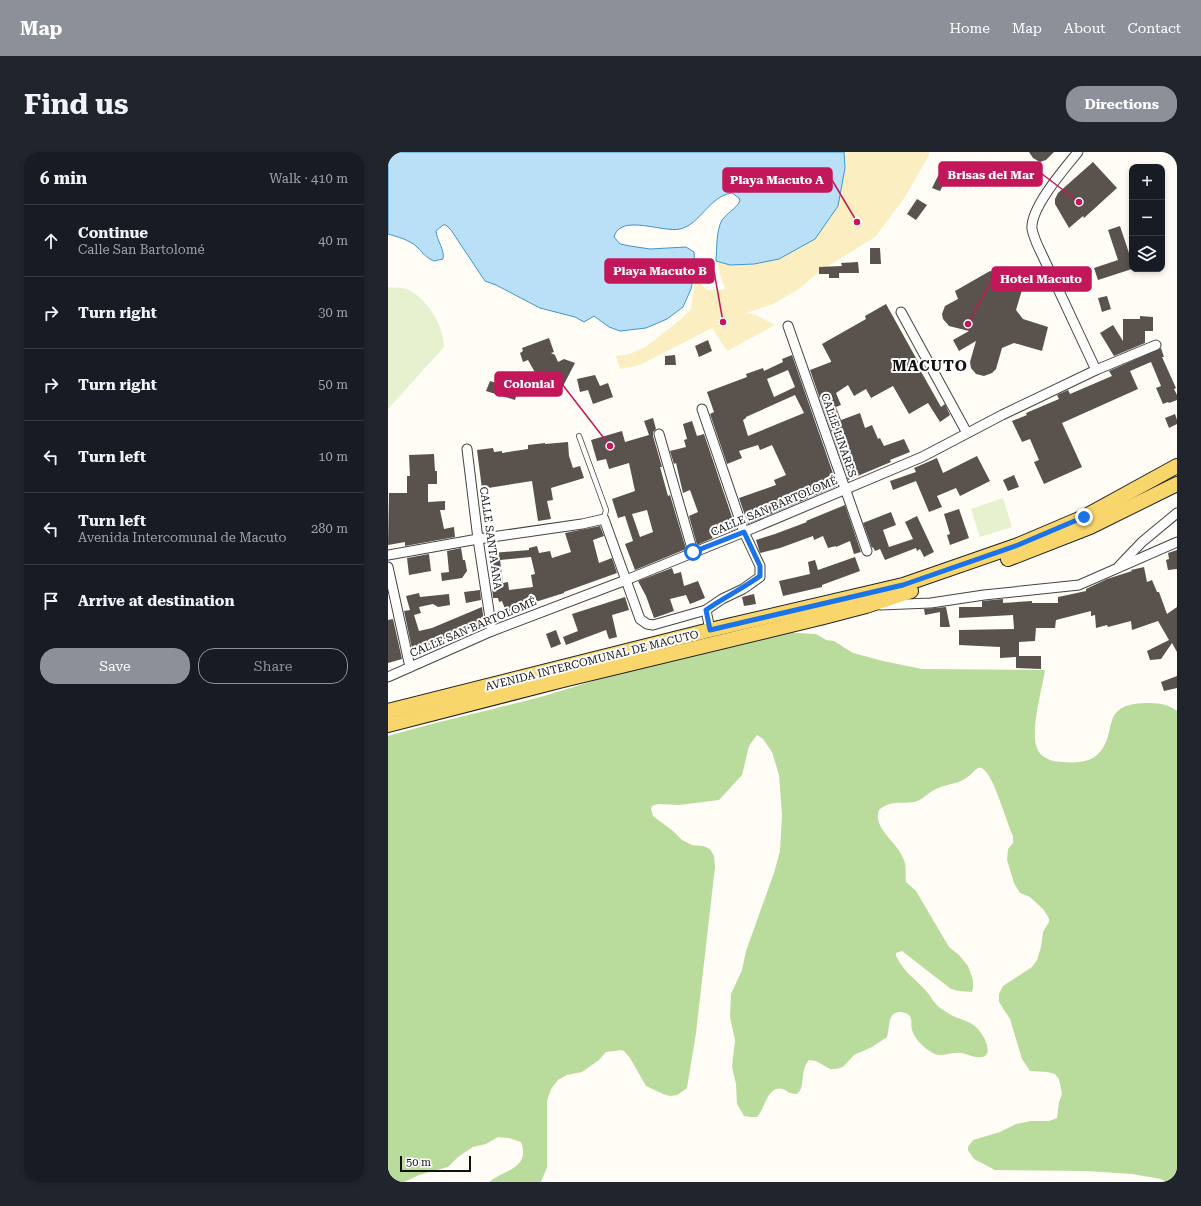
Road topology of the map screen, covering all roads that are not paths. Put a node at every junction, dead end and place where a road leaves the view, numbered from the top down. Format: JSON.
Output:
{"nodes":[{"id":1,"x":1078,"y":152,"type":"edge"},
{"id":2,"x":900,"y":312,"type":"dead end"},
{"id":3,"x":788,"y":326,"type":"dead end"},
{"id":4,"x":1156,"y":345,"type":"dead end"},
{"id":5,"x":1096,"y":370,"type":"junction"},
{"id":6,"x":702,"y":409,"type":"dead end"},
{"id":7,"x":967,"y":433,"type":"junction"},
{"id":8,"x":659,"y":434,"type":"dead end"},
{"id":9,"x":579,"y":436,"type":"dead end"},
{"id":10,"x":467,"y":449,"type":"dead end"},
{"id":11,"x":1177,"y":466,"type":"edge"},
{"id":12,"x":1177,"y":484,"type":"edge"},
{"id":13,"x":845,"y":489,"type":"junction"},
{"id":14,"x":1177,"y":513,"type":"edge"},
{"id":15,"x":604,"y":519,"type":"junction"},
{"id":16,"x":744,"y":532,"type":"junction"},
{"id":17,"x":478,"y":539,"type":"junction"},
{"id":18,"x":1177,"y":542,"type":"edge"},
{"id":19,"x":693,"y":552,"type":"junction"},
{"id":20,"x":868,"y":552,"type":"dead end"},
{"id":21,"x":388,"y":555,"type":"edge"},
{"id":22,"x":388,"y":567,"type":"edge"},
{"id":23,"x":1115,"y":570,"type":"junction"},
{"id":24,"x":626,"y":580,"type":"junction"},
{"id":25,"x":866,"y":606,"type":"junction"},
{"id":26,"x":706,"y":610,"type":"junction"},
{"id":27,"x":710,"y":630,"type":"junction"},
{"id":28,"x":492,"y":631,"type":"junction"},
{"id":29,"x":410,"y":667,"type":"junction"},
{"id":30,"x":388,"y":677,"type":"edge"},
{"id":31,"x":388,"y":711,"type":"edge"},
{"id":32,"x":388,"y":725,"type":"edge"}],
"edges":[{"from":1,"to":5,"type":"street"},
{"from":2,"to":7,"type":"street"},
{"from":3,"to":13,"type":"street","name":"CALLE LINARES"},
{"from":4,"to":5,"type":"street","name":"CALLE SAN BARTOLOMÉ"},
{"from":5,"to":7,"type":"street","name":"CALLE SAN BARTOLOMÉ"},
{"from":6,"to":16,"type":"street"},
{"from":7,"to":13,"type":"street","name":"CALLE SAN BARTOLOMÉ"},
{"from":8,"to":19,"type":"street"},
{"from":9,"to":15,"type":"lane"},
{"from":10,"to":17,"type":"street","name":"CALLE SANTA ANA"},
{"from":11,"to":27,"type":"main road","name":"AVENIDA INTERCOMUNAL DE MACUTO"},
{"from":12,"to":25,"type":"main road","name":"AVENIDA INTERCOMUNAL DE MACUTO"},
{"from":13,"to":16,"type":"street","name":"CALLE SAN BARTOLOMÉ"},
{"from":13,"to":20,"type":"street","name":"CALLE LINARES"},
{"from":14,"to":23,"type":"street"},
{"from":15,"to":17,"type":"street"},
{"from":15,"to":24,"type":"street"},
{"from":16,"to":19,"type":"street","name":"CALLE SAN BARTOLOMÉ"},
{"from":16,"to":26,"type":"street"},
{"from":17,"to":21,"type":"street"},
{"from":17,"to":28,"type":"street","name":"CALLE SANTA ANA"},
{"from":18,"to":23,"type":"street"},
{"from":19,"to":24,"type":"street","name":"CALLE SAN BARTOLOMÉ"},
{"from":22,"to":29,"type":"street"},
{"from":23,"to":25,"type":"street"},
{"from":24,"to":26,"type":"street"},
{"from":24,"to":28,"type":"street","name":"CALLE SAN BARTOLOMÉ"},
{"from":25,"to":32,"type":"main road","name":"AVENIDA INTERCOMUNAL DE MACUTO"},
{"from":26,"to":27,"type":"street"},
{"from":27,"to":31,"type":"main road","name":"AVENIDA INTERCOMUNAL DE MACUTO"},
{"from":28,"to":29,"type":"street","name":"CALLE SAN BARTOLOMÉ"},
{"from":29,"to":30,"type":"street","name":"CALLE SAN BARTOLOMÉ"}]}
